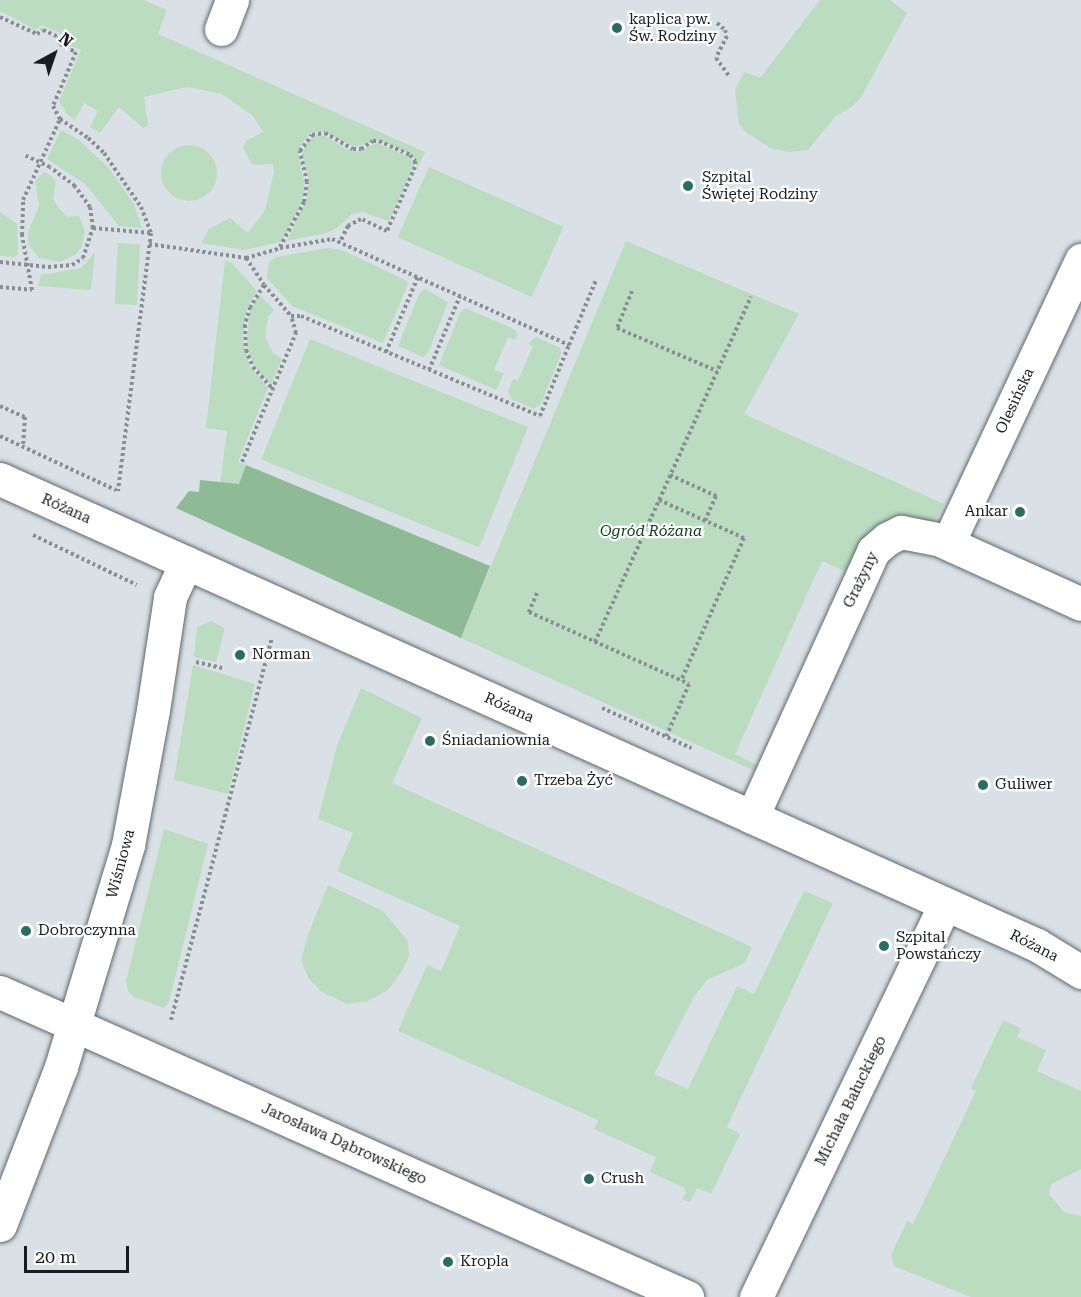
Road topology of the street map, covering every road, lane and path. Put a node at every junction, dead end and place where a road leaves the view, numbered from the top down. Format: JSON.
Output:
{"nodes":[{"id":1,"x":0,"y":17,"type":"edge"},
{"id":2,"x":717,"y":22,"type":"dead end"},
{"id":3,"x":730,"y":76,"type":"dead end"},
{"id":4,"x":60,"y":119,"type":"junction"},
{"id":5,"x":24,"y":155,"type":"dead end"},
{"id":6,"x":39,"y":162,"type":"junction"},
{"id":7,"x":93,"y":228,"type":"junction"},
{"id":8,"x":151,"y":233,"type":"junction"},
{"id":9,"x":340,"y":242,"type":"junction"},
{"id":10,"x":149,"y":244,"type":"junction"},
{"id":11,"x":280,"y":248,"type":"junction"},
{"id":12,"x":246,"y":258,"type":"junction"},
{"id":13,"x":1081,"y":260,"type":"edge"},
{"id":14,"x":0,"y":262,"type":"edge"},
{"id":15,"x":28,"y":265,"type":"junction"},
{"id":16,"x":418,"y":277,"type":"junction"},
{"id":17,"x":596,"y":280,"type":"dead end"},
{"id":18,"x":264,"y":285,"type":"junction"},
{"id":19,"x":0,"y":287,"type":"edge"},
{"id":20,"x":632,"y":291,"type":"dead end"},
{"id":21,"x":460,"y":296,"type":"junction"},
{"id":22,"x":751,"y":297,"type":"dead end"},
{"id":23,"x":291,"y":316,"type":"junction"},
{"id":24,"x":569,"y":345,"type":"junction"},
{"id":25,"x":386,"y":352,"type":"junction"},
{"id":26,"x":429,"y":370,"type":"junction"},
{"id":27,"x":717,"y":371,"type":"junction"},
{"id":28,"x":273,"y":389,"type":"junction"},
{"id":29,"x":0,"y":406,"type":"edge"},
{"id":30,"x":0,"y":436,"type":"edge"},
{"id":31,"x":23,"y":446,"type":"junction"},
{"id":32,"x":242,"y":462,"type":"dead end"},
{"id":33,"x":670,"y":475,"type":"junction"},
{"id":34,"x":0,"y":479,"type":"edge"},
{"id":35,"x":118,"y":491,"type":"junction"},
{"id":36,"x":128,"y":496,"type":"dead end"},
{"id":37,"x":659,"y":500,"type":"junction"},
{"id":38,"x":705,"y":521,"type":"junction"},
{"id":39,"x":948,"y":543,"type":"junction"},
{"id":40,"x":186,"y":563,"type":"junction"},
{"id":41,"x":537,"y":593,"type":"dead end"},
{"id":42,"x":1081,"y":604,"type":"edge"},
{"id":43,"x":273,"y":635,"type":"dead end"},
{"id":44,"x":595,"y":642,"type":"junction"},
{"id":45,"x":186,"y":660,"type":"dead end"},
{"id":46,"x":222,"y":668,"type":"dead end"},
{"id":47,"x":681,"y":681,"type":"junction"},
{"id":48,"x":666,"y":737,"type":"dead end"},
{"id":49,"x":752,"y":818,"type":"junction"},
{"id":50,"x":945,"y":904,"type":"junction"},
{"id":51,"x":1081,"y":972,"type":"edge"},
{"id":52,"x":0,"y":992,"type":"edge"},
{"id":53,"x":171,"y":1020,"type":"dead end"},
{"id":54,"x":74,"y":1025,"type":"junction"},
{"id":55,"x":0,"y":1225,"type":"edge"},
{"id":56,"x":687,"y":1297,"type":"edge"},
{"id":57,"x":756,"y":1297,"type":"edge"}],
"edges":[{"from":1,"to":4,"type":"path"},
{"from":2,"to":3,"type":"path"},
{"from":4,"to":6,"type":"path"},
{"from":4,"to":8,"type":"path"},
{"from":5,"to":6,"type":"path"},
{"from":6,"to":7,"type":"path"},
{"from":6,"to":15,"type":"path"},
{"from":7,"to":8,"type":"path"},
{"from":7,"to":15,"type":"path"},
{"from":8,"to":10,"type":"path"},
{"from":9,"to":11,"type":"path"},
{"from":9,"to":11,"type":"path"},
{"from":9,"to":16,"type":"path"},
{"from":10,"to":12,"type":"path"},
{"from":10,"to":35,"type":"path"},
{"from":11,"to":12,"type":"path"},
{"from":12,"to":18,"type":"path"},
{"from":13,"to":39,"type":"street","name":"Olesińska"},
{"from":14,"to":15,"type":"path"},
{"from":15,"to":19,"type":"path"},
{"from":16,"to":21,"type":"path"},
{"from":16,"to":25,"type":"path"},
{"from":17,"to":24,"type":"path"},
{"from":18,"to":23,"type":"path"},
{"from":18,"to":28,"type":"path"},
{"from":20,"to":27,"type":"path"},
{"from":21,"to":24,"type":"path"},
{"from":21,"to":26,"type":"path"},
{"from":22,"to":27,"type":"path"},
{"from":23,"to":25,"type":"path"},
{"from":23,"to":28,"type":"path"},
{"from":24,"to":26,"type":"path"},
{"from":25,"to":26,"type":"path"},
{"from":27,"to":33,"type":"path"},
{"from":28,"to":32,"type":"path"},
{"from":29,"to":31,"type":"path"},
{"from":30,"to":31,"type":"path"},
{"from":31,"to":35,"type":"path"},
{"from":33,"to":37,"type":"path"},
{"from":33,"to":38,"type":"path"},
{"from":34,"to":40,"type":"street","name":"Różana"},
{"from":35,"to":36,"type":"path"},
{"from":37,"to":38,"type":"path"},
{"from":37,"to":44,"type":"path"},
{"from":38,"to":47,"type":"path"},
{"from":39,"to":42,"type":"street","name":"Grażyny"},
{"from":39,"to":49,"type":"street","name":"Grażyny"},
{"from":40,"to":49,"type":"street","name":"Różana"},
{"from":40,"to":54,"type":"street","name":"Wiśniowa"},
{"from":41,"to":44,"type":"path"},
{"from":43,"to":53,"type":"path"},
{"from":44,"to":47,"type":"path"},
{"from":45,"to":46,"type":"path"},
{"from":47,"to":48,"type":"path"},
{"from":49,"to":50,"type":"street","name":"Różana"},
{"from":50,"to":51,"type":"street","name":"Różana"},
{"from":50,"to":57,"type":"street","name":"Michała Bałuckiego"},
{"from":52,"to":54,"type":"street","name":"Jarosława Dąbrowskiego"},
{"from":54,"to":55,"type":"street","name":"Wiśniowa"},
{"from":54,"to":56,"type":"street","name":"Jarosława Dąbrowskiego"}]}
